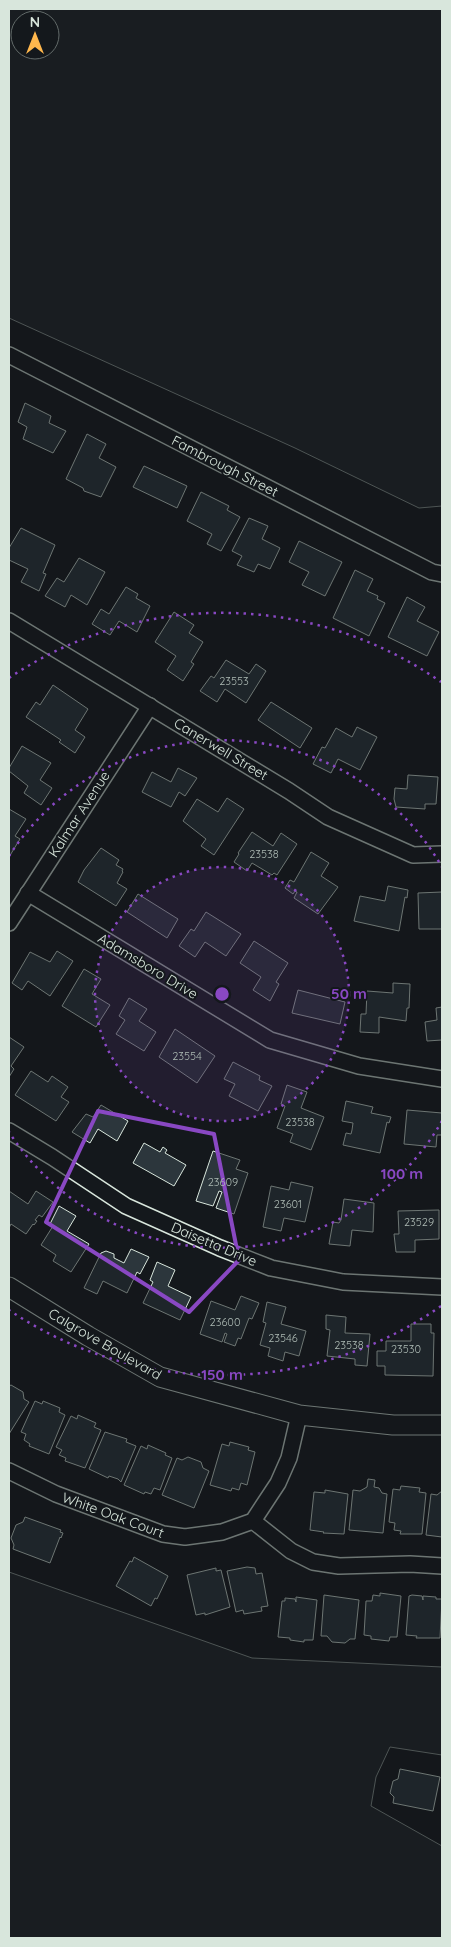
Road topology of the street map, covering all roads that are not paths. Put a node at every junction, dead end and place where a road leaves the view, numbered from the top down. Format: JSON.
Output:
{"nodes":[{"id":1,"x":9,"y":355,"type":"edge"},
{"id":2,"x":442,"y":574,"type":"edge"},
{"id":3,"x":9,"y":621,"type":"edge"},
{"id":4,"x":150,"y":706,"type":"junction"},
{"id":5,"x":442,"y":854,"type":"edge"},
{"id":6,"x":28,"y":893,"type":"junction"},
{"id":7,"x":9,"y":923,"type":"edge"},
{"id":8,"x":442,"y":1079,"type":"edge"},
{"id":9,"x":9,"y":1131,"type":"edge"},
{"id":10,"x":9,"y":1287,"type":"edge"},
{"id":11,"x":442,"y":1287,"type":"edge"},
{"id":12,"x":299,"y":1415,"type":"junction"},
{"id":13,"x":442,"y":1425,"type":"edge"},
{"id":14,"x":9,"y":1471,"type":"edge"},
{"id":15,"x":253,"y":1521,"type":"junction"},
{"id":16,"x":442,"y":1566,"type":"edge"}],
"edges":[{"from":1,"to":2,"type":"street","name":"Fambrough Street"},
{"from":3,"to":4,"type":"street","name":"Canerwell Street"},
{"from":4,"to":5,"type":"street","name":"Canerwell Street"},
{"from":4,"to":6,"type":"street","name":"Kalmar Avenue"},
{"from":6,"to":7,"type":"street","name":"Kalmar Avenue"},
{"from":6,"to":8,"type":"street","name":"Adamsboro Drive"},
{"from":9,"to":11,"type":"street","name":"Daisetta Drive"},
{"from":10,"to":12,"type":"street","name":"Calgrove Boulevard"},
{"from":12,"to":13,"type":"street","name":"Calgrove Boulevard"},
{"from":12,"to":15,"type":"street"},
{"from":14,"to":15,"type":"street","name":"White Oak Court"},
{"from":15,"to":16,"type":"street"}]}
